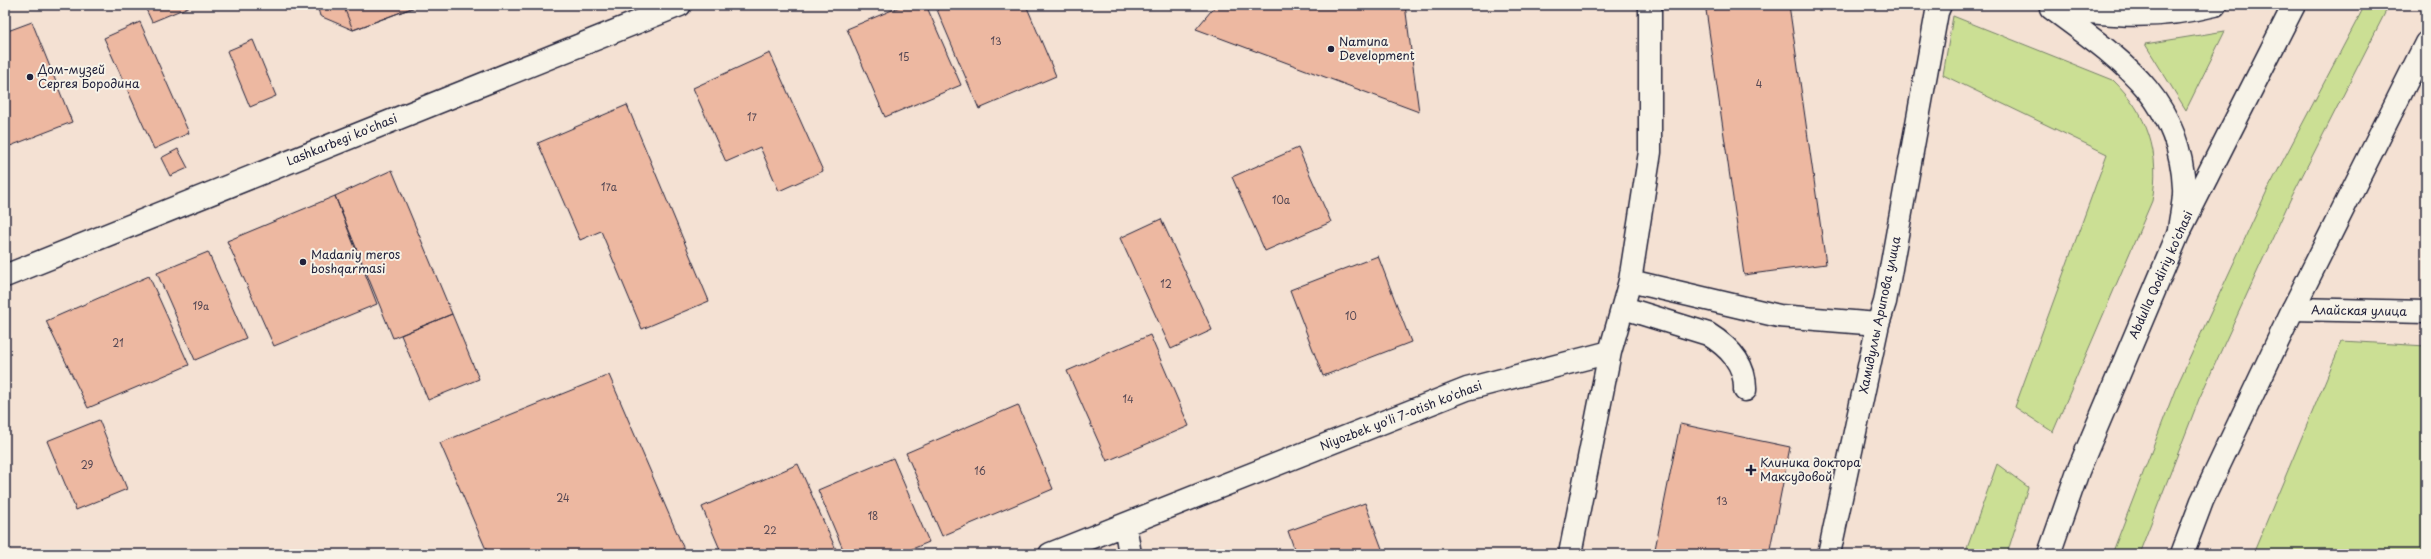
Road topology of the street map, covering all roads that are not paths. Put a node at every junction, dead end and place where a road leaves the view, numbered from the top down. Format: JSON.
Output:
{"nodes":[{"id":1,"x":680,"y":5,"type":"edge"},
{"id":2,"x":1650,"y":5,"type":"edge"},
{"id":3,"x":1940,"y":5,"type":"edge"},
{"id":4,"x":2215,"y":5,"type":"edge"},
{"id":5,"x":2294,"y":5,"type":"edge"},
{"id":6,"x":2048,"y":6,"type":"edge"},
{"id":7,"x":2426,"y":42,"type":"edge"},
{"id":8,"x":2178,"y":232,"type":"junction"},
{"id":9,"x":5,"y":276,"type":"edge"},
{"id":10,"x":1630,"y":280,"type":"junction"},
{"id":11,"x":1624,"y":308,"type":"junction"},
{"id":12,"x":2293,"y":309,"type":"junction"},
{"id":13,"x":2426,"y":312,"type":"edge"},
{"id":14,"x":1878,"y":324,"type":"junction"},
{"id":15,"x":1610,"y":352,"type":"junction"},
{"id":16,"x":1745,"y":390,"type":"dead end"},
{"id":17,"x":1125,"y":525,"type":"junction"},
{"id":18,"x":1050,"y":554,"type":"edge"},
{"id":19,"x":1130,"y":554,"type":"edge"},
{"id":20,"x":1570,"y":554,"type":"edge"},
{"id":21,"x":1829,"y":554,"type":"edge"},
{"id":22,"x":2049,"y":554,"type":"edge"},
{"id":23,"x":2182,"y":554,"type":"edge"}],
"edges":[{"from":1,"to":9,"type":"street","name":"Lashkarbegi ko'chasi"},
{"from":2,"to":10,"type":"street"},
{"from":3,"to":14,"type":"street","name":"Хамидуллы Арипова улица"},
{"from":4,"to":6,"type":"street"},
{"from":5,"to":8,"type":"street","name":"Abdulla Qodiriy ko'chasi"},
{"from":6,"to":8,"type":"street"},
{"from":7,"to":12,"type":"street"},
{"from":8,"to":22,"type":"street","name":"Abdulla Qodiriy ko'chasi"},
{"from":10,"to":11,"type":"street"},
{"from":10,"to":14,"type":"street"},
{"from":11,"to":15,"type":"street"},
{"from":11,"to":16,"type":"street"},
{"from":12,"to":13,"type":"street","name":"Алайская улица"},
{"from":12,"to":23,"type":"street"},
{"from":14,"to":21,"type":"street","name":"Хамидуллы Арипова улица"},
{"from":15,"to":17,"type":"street","name":"Niyozbek yo'li 7-otish ko'chasi"},
{"from":15,"to":20,"type":"street"},
{"from":17,"to":18,"type":"street","name":"Niyozbek yo'li 7-otish ko'chasi"},
{"from":17,"to":19,"type":"street"}]}
